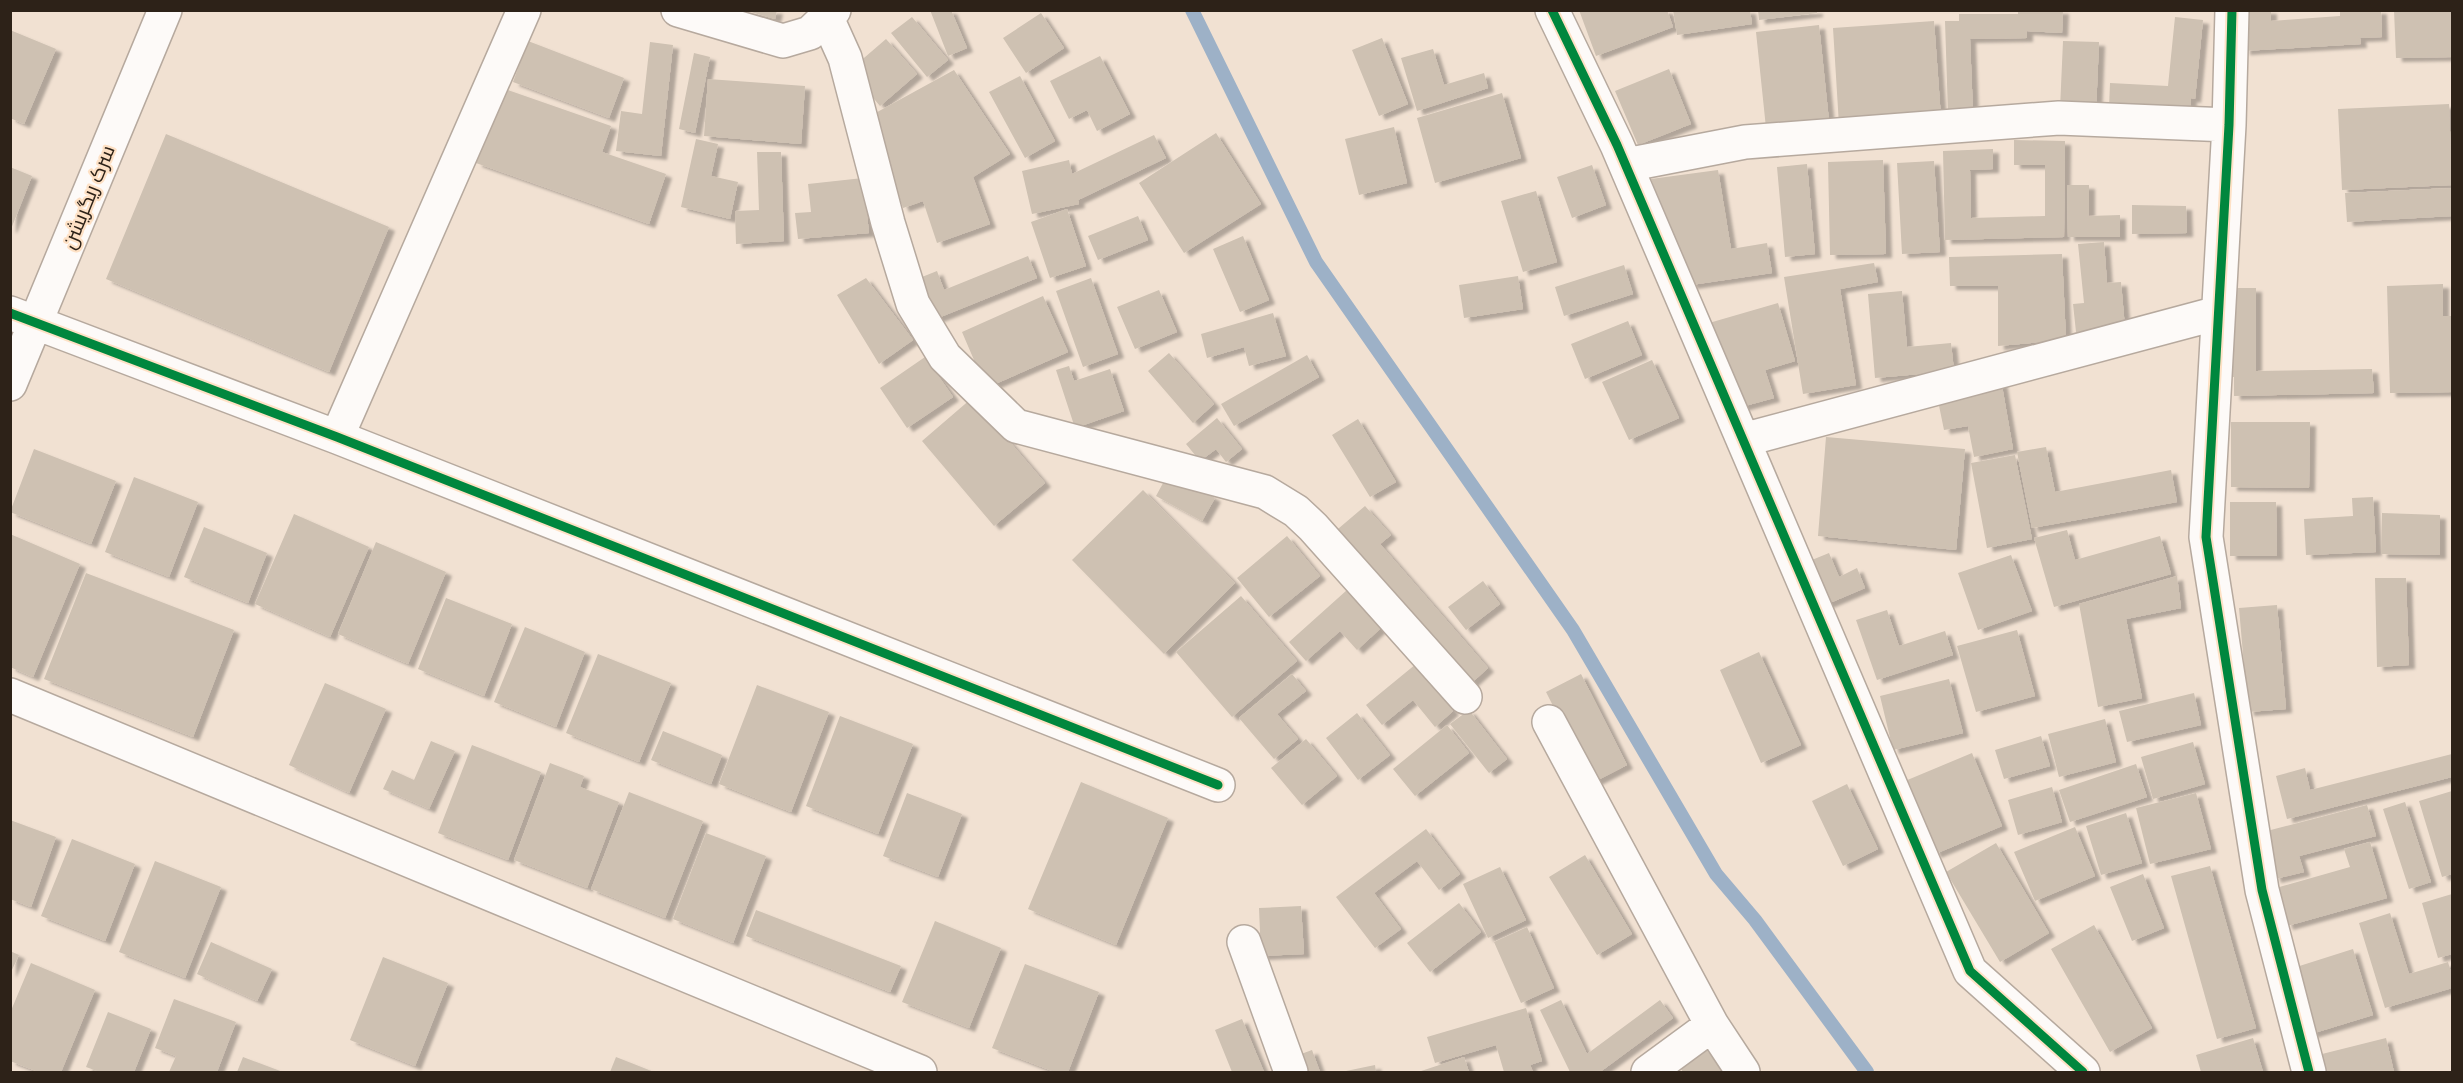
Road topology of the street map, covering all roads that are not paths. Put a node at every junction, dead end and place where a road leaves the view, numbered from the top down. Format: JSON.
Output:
{"nodes":[{"id":1,"x":165,"y":10,"type":"edge"},
{"id":2,"x":524,"y":10,"type":"edge"},
{"id":3,"x":678,"y":10,"type":"edge"},
{"id":4,"x":1552,"y":10,"type":"edge"},
{"id":5,"x":2232,"y":10,"type":"edge"},
{"id":6,"x":830,"y":14,"type":"edge"},
{"id":7,"x":2229,"y":125,"type":"junction"},
{"id":8,"x":1626,"y":165,"type":"junction"},
{"id":9,"x":2218,"y":313,"type":"junction"},
{"id":10,"x":23,"y":319,"type":"edge"},
{"id":11,"x":10,"y":384,"type":"edge"},
{"id":12,"x":337,"y":438,"type":"junction"},
{"id":13,"x":1743,"y":440,"type":"junction"},
{"id":14,"x":10,"y":695,"type":"edge"},
{"id":15,"x":1465,"y":697,"type":"dead end"},
{"id":16,"x":1549,"y":722,"type":"dead end"},
{"id":17,"x":1218,"y":785,"type":"dead end"},
{"id":18,"x":1244,"y":942,"type":"dead end"},
{"id":19,"x":1712,"y":1025,"type":"junction"},
{"id":20,"x":920,"y":1072,"type":"edge"},
{"id":21,"x":1291,"y":1072,"type":"edge"},
{"id":22,"x":1648,"y":1072,"type":"edge"},
{"id":23,"x":1743,"y":1072,"type":"edge"},
{"id":24,"x":2083,"y":1072,"type":"edge"},
{"id":25,"x":2309,"y":1072,"type":"edge"}],
"edges":[{"from":1,"to":10,"type":"street","name":"سرک ریگریشن"},
{"from":2,"to":12,"type":"street"},
{"from":3,"to":6,"type":"street"},
{"from":4,"to":8,"type":"street"},
{"from":5,"to":7,"type":"street"},
{"from":6,"to":15,"type":"street"},
{"from":7,"to":8,"type":"street"},
{"from":7,"to":9,"type":"street"},
{"from":8,"to":13,"type":"street"},
{"from":9,"to":13,"type":"street"},
{"from":9,"to":25,"type":"street"},
{"from":10,"to":11,"type":"street","name":"سرک ریگریشن"},
{"from":10,"to":12,"type":"street"},
{"from":12,"to":17,"type":"street"},
{"from":13,"to":24,"type":"street"},
{"from":14,"to":20,"type":"street"},
{"from":16,"to":19,"type":"street"},
{"from":18,"to":21,"type":"street"},
{"from":19,"to":22,"type":"street"},
{"from":19,"to":23,"type":"street"}]}
